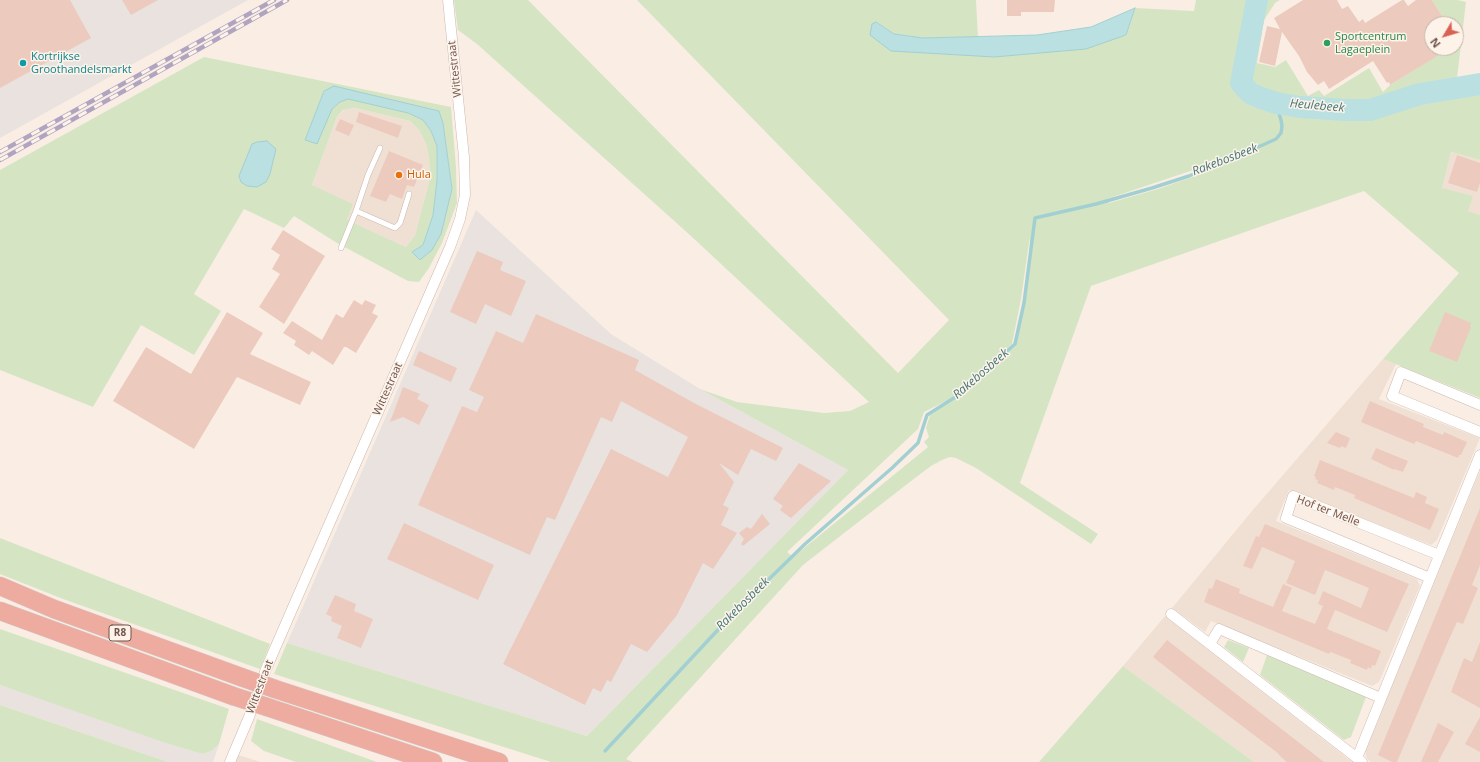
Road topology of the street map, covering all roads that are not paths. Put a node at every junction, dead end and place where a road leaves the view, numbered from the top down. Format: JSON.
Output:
{"nodes":[{"id":1,"x":448,"y":0,"type":"edge"},
{"id":2,"x":380,"y":148,"type":"dead end"},
{"id":3,"x":408,"y":194,"type":"dead end"},
{"id":4,"x":356,"y":211,"type":"junction"},
{"id":5,"x":341,"y":248,"type":"dead end"},
{"id":6,"x":1480,"y":405,"type":"edge"},
{"id":7,"x":1480,"y":432,"type":"edge"},
{"id":8,"x":1480,"y":455,"type":"edge"},
{"id":9,"x":1439,"y":555,"type":"junction"},
{"id":10,"x":1430,"y":578,"type":"junction"},
{"id":11,"x":0,"y":586,"type":"edge"},
{"id":12,"x":0,"y":611,"type":"edge"},
{"id":13,"x":1171,"y":614,"type":"dead end"},
{"id":14,"x":1210,"y":644,"type":"junction"},
{"id":15,"x":1381,"y":698,"type":"junction"},
{"id":16,"x":1359,"y":760,"type":"edge"},
{"id":17,"x":230,"y":762,"type":"edge"},
{"id":18,"x":433,"y":762,"type":"edge"},
{"id":19,"x":499,"y":762,"type":"edge"}],
"edges":[{"from":1,"to":17,"type":"street","name":"Wittestraat"},
{"from":2,"to":4,"type":"lane"},
{"from":3,"to":4,"type":"lane"},
{"from":4,"to":5,"type":"lane"},
{"from":6,"to":7,"type":"street"},
{"from":8,"to":9,"type":"street"},
{"from":9,"to":10,"type":"street"},
{"from":9,"to":10,"type":"street","name":"Hof ter Melle"},
{"from":10,"to":15,"type":"street"},
{"from":11,"to":19,"type":"highway","number":"R8","bridge":true},
{"from":12,"to":18,"type":"highway","number":"R8","bridge":true},
{"from":13,"to":14,"type":"street"},
{"from":14,"to":15,"type":"street"},
{"from":14,"to":16,"type":"street"},
{"from":15,"to":16,"type":"street"}]}
